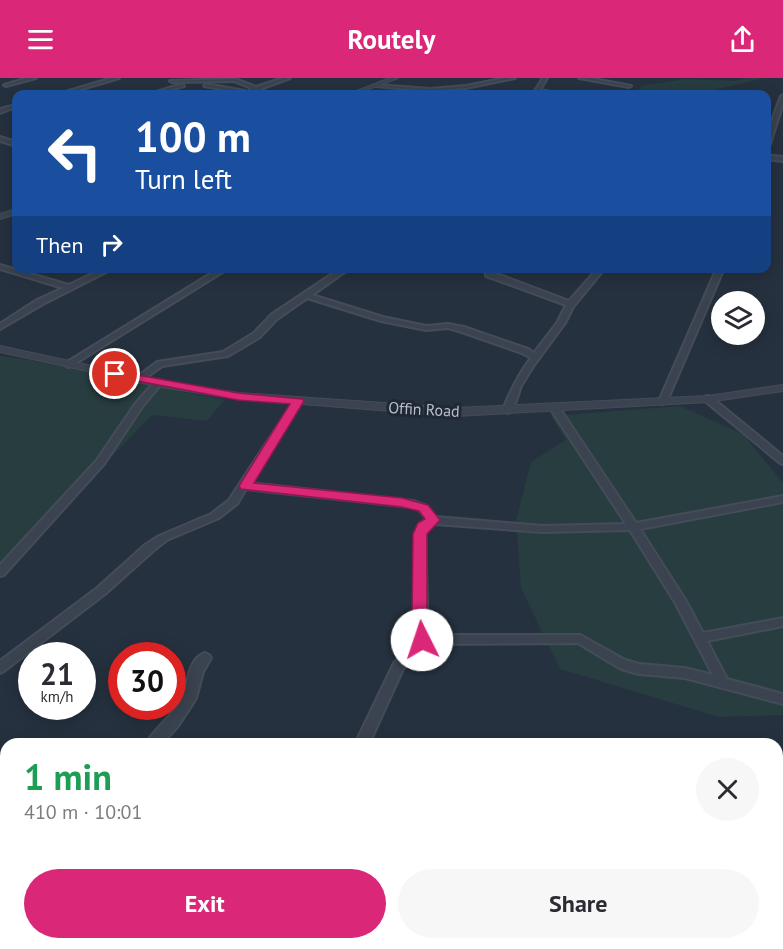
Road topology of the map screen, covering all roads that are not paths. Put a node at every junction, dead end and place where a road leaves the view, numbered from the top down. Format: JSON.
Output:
{"nodes":[{"id":1,"x":34,"y":78,"type":"edge"},
{"id":2,"x":117,"y":78,"type":"edge"},
{"id":3,"x":206,"y":78,"type":"edge"},
{"id":4,"x":288,"y":78,"type":"edge"},
{"id":5,"x":387,"y":78,"type":"edge"},
{"id":6,"x":394,"y":78,"type":"edge"},
{"id":7,"x":513,"y":78,"type":"edge"},
{"id":8,"x":581,"y":78,"type":"edge"},
{"id":9,"x":199,"y":80,"type":"junction"},
{"id":10,"x":172,"y":81,"type":"dead end"},
{"id":11,"x":191,"y":82,"type":"junction"},
{"id":12,"x":6,"y":85,"type":"dead end"},
{"id":13,"x":377,"y":86,"type":"junction"},
{"id":14,"x":629,"y":86,"type":"dead end"},
{"id":15,"x":253,"y":89,"type":"junction"},
{"id":16,"x":75,"y":90,"type":"edge"},
{"id":17,"x":165,"y":90,"type":"edge"},
{"id":18,"x":233,"y":90,"type":"edge"},
{"id":19,"x":250,"y":90,"type":"edge"},
{"id":20,"x":256,"y":90,"type":"edge"},
{"id":21,"x":364,"y":90,"type":"edge"},
{"id":22,"x":432,"y":90,"type":"joint"},
{"id":23,"x":783,"y":96,"type":"edge"},
{"id":24,"x":771,"y":132,"type":"edge"},
{"id":25,"x":20,"y":273,"type":"edge"},
{"id":26,"x":101,"y":273,"type":"edge"},
{"id":27,"x":218,"y":273,"type":"edge"},
{"id":28,"x":337,"y":273,"type":"edge"},
{"id":29,"x":598,"y":273,"type":"edge"},
{"id":30,"x":719,"y":273,"type":"edge"},
{"id":31,"x":489,"y":274,"type":"dead end"},
{"id":32,"x":71,"y":288,"type":"junction"},
{"id":33,"x":308,"y":296,"type":"junction"},
{"id":34,"x":570,"y":304,"type":"junction"},
{"id":35,"x":0,"y":327,"type":"edge"},
{"id":36,"x":0,"y":349,"type":"edge"},
{"id":37,"x":536,"y":357,"type":"junction"},
{"id":38,"x":68,"y":364,"type":"junction"},
{"id":39,"x":138,"y":379,"type":"junction"},
{"id":40,"x":158,"y":383,"type":"junction"},
{"id":41,"x":783,"y":388,"type":"edge"},
{"id":42,"x":708,"y":399,"type":"junction"},
{"id":43,"x":298,"y":401,"type":"junction"},
{"id":44,"x":663,"y":401,"type":"junction"},
{"id":45,"x":555,"y":408,"type":"junction"},
{"id":46,"x":508,"y":410,"type":"junction"},
{"id":47,"x":783,"y":461,"type":"edge"},
{"id":48,"x":246,"y":486,"type":"junction"},
{"id":49,"x":783,"y":499,"type":"edge"},
{"id":50,"x":433,"y":520,"type":"junction"},
{"id":51,"x":634,"y":527,"type":"junction"},
{"id":52,"x":0,"y":572,"type":"edge"},
{"id":53,"x":783,"y":622,"type":"edge"},
{"id":54,"x":700,"y":638,"type":"junction"},
{"id":55,"x":422,"y":640,"type":"junction"},
{"id":56,"x":205,"y":658,"type":"dead end"},
{"id":57,"x":0,"y":668,"type":"edge"},
{"id":58,"x":723,"y":683,"type":"junction"},
{"id":59,"x":783,"y":699,"type":"edge"},
{"id":60,"x":159,"y":738,"type":"edge"},
{"id":61,"x":365,"y":738,"type":"edge"}],
"edges":[{"from":1,"to":12,"type":"street"},
{"from":2,"to":16,"type":"street"},
{"from":3,"to":9,"type":"street"},
{"from":4,"to":15,"type":"street"},
{"from":5,"to":6,"type":"street"},
{"from":6,"to":13,"type":"street"},
{"from":7,"to":22,"type":"street"},
{"from":8,"to":14,"type":"street"},
{"from":9,"to":10,"type":"street"},
{"from":9,"to":11,"type":"street"},
{"from":9,"to":15,"type":"street"},
{"from":11,"to":17,"type":"street"},
{"from":11,"to":18,"type":"street"},
{"from":13,"to":21,"type":"street"},
{"from":13,"to":22,"type":"street"},
{"from":15,"to":19,"type":"street"},
{"from":15,"to":20,"type":"street"},
{"from":23,"to":24,"type":"street"},
{"from":25,"to":32,"type":"street"},
{"from":26,"to":32,"type":"street"},
{"from":27,"to":38,"type":"street"},
{"from":28,"to":33,"type":"street"},
{"from":29,"to":34,"type":"street"},
{"from":30,"to":44,"type":"street"},
{"from":31,"to":34,"type":"street"},
{"from":32,"to":35,"type":"street"},
{"from":33,"to":37,"type":"street"},
{"from":33,"to":39,"type":"street"},
{"from":34,"to":37,"type":"street"},
{"from":36,"to":38,"type":"street","name":"Offin Road"},
{"from":37,"to":46,"type":"street"},
{"from":38,"to":39,"type":"street","name":"Offin Road"},
{"from":39,"to":40,"type":"street","name":"Offin Road"},
{"from":40,"to":43,"type":"street","name":"Offin Road"},
{"from":40,"to":52,"type":"street"},
{"from":41,"to":42,"type":"street","name":"Offin Road"},
{"from":42,"to":44,"type":"street","name":"Offin Road"},
{"from":42,"to":47,"type":"street"},
{"from":43,"to":46,"type":"street","name":"Offin Road"},
{"from":43,"to":48,"type":"street"},
{"from":44,"to":45,"type":"street","name":"Offin Road"},
{"from":45,"to":46,"type":"street","name":"Offin Road"},
{"from":45,"to":51,"type":"street"},
{"from":48,"to":50,"type":"street"},
{"from":48,"to":57,"type":"street"},
{"from":49,"to":51,"type":"street"},
{"from":50,"to":51,"type":"street"},
{"from":50,"to":55,"type":"street"},
{"from":51,"to":54,"type":"street"},
{"from":53,"to":54,"type":"street"},
{"from":54,"to":58,"type":"street"},
{"from":55,"to":58,"type":"street"},
{"from":55,"to":61,"type":"street"},
{"from":56,"to":60,"type":"street"},
{"from":58,"to":59,"type":"street"}]}
